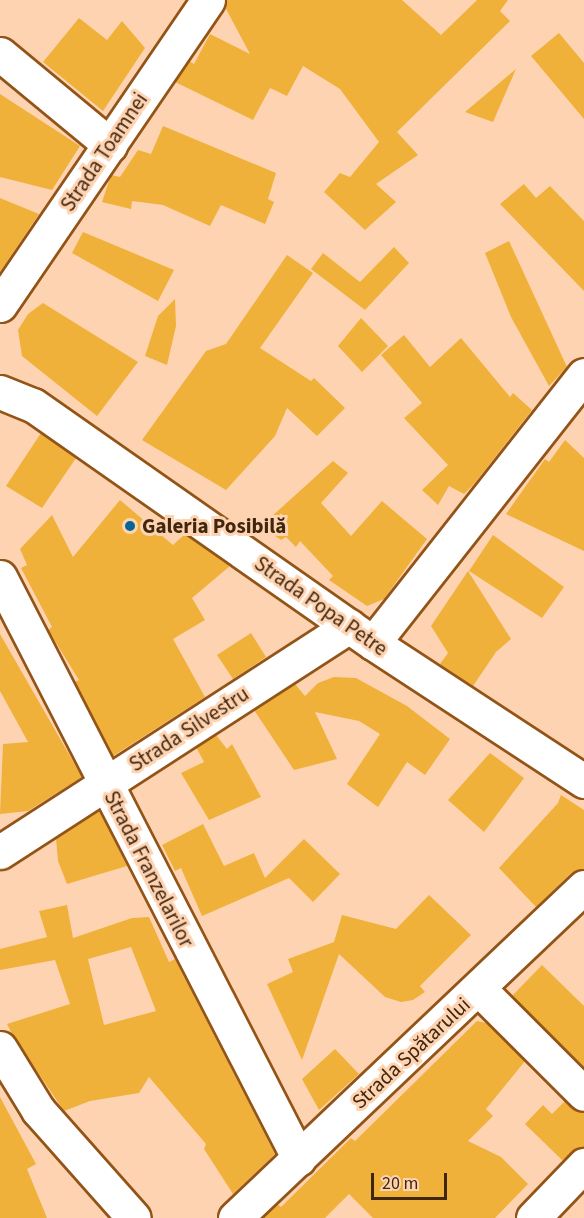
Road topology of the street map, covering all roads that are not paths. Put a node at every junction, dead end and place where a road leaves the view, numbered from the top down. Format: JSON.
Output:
{"nodes":[{"id":1,"x":208,"y":0,"type":"edge"},
{"id":2,"x":0,"y":54,"type":"edge"},
{"id":3,"x":110,"y":144,"type":"junction"},
{"id":4,"x":0,"y":305,"type":"edge"},
{"id":5,"x":584,"y":375,"type":"edge"},
{"id":6,"x":0,"y":392,"type":"edge"},
{"id":7,"x":0,"y":577,"type":"edge"},
{"id":8,"x":361,"y":634,"type":"junction"},
{"id":9,"x":584,"y":781,"type":"edge"},
{"id":10,"x":104,"y":783,"type":"junction"},
{"id":11,"x":0,"y":852,"type":"edge"},
{"id":12,"x":584,"y":887,"type":"edge"},
{"id":13,"x":479,"y":989,"type":"junction"},
{"id":14,"x":0,"y":1048,"type":"edge"},
{"id":15,"x":584,"y":1094,"type":"edge"},
{"id":16,"x":299,"y":1159,"type":"junction"},
{"id":17,"x":584,"y":1165,"type":"edge"},
{"id":18,"x":540,"y":1215,"type":"edge"},
{"id":19,"x":134,"y":1218,"type":"edge"},
{"id":20,"x":236,"y":1218,"type":"edge"}],
"edges":[{"from":1,"to":3,"type":"street","name":"Strada Toamnei"},
{"from":2,"to":3,"type":"street"},
{"from":3,"to":4,"type":"street","name":"Strada Toamnei"},
{"from":5,"to":8,"type":"street","name":"Strada Silvestru"},
{"from":6,"to":8,"type":"street","name":"Strada Popa Petre"},
{"from":7,"to":10,"type":"street","name":"Strada Franzelarilor"},
{"from":8,"to":9,"type":"street","name":"Strada Popa Petre"},
{"from":8,"to":10,"type":"street","name":"Strada Silvestru"},
{"from":10,"to":11,"type":"street","name":"Strada Silvestru"},
{"from":10,"to":16,"type":"street","name":"Strada Franzelarilor"},
{"from":12,"to":13,"type":"street","name":"Strada Spătarului"},
{"from":13,"to":15,"type":"street"},
{"from":13,"to":16,"type":"street","name":"Strada Spătarului"},
{"from":14,"to":19,"type":"street"},
{"from":16,"to":20,"type":"street","name":"Strada Spătarului"},
{"from":17,"to":18,"type":"street"}]}
